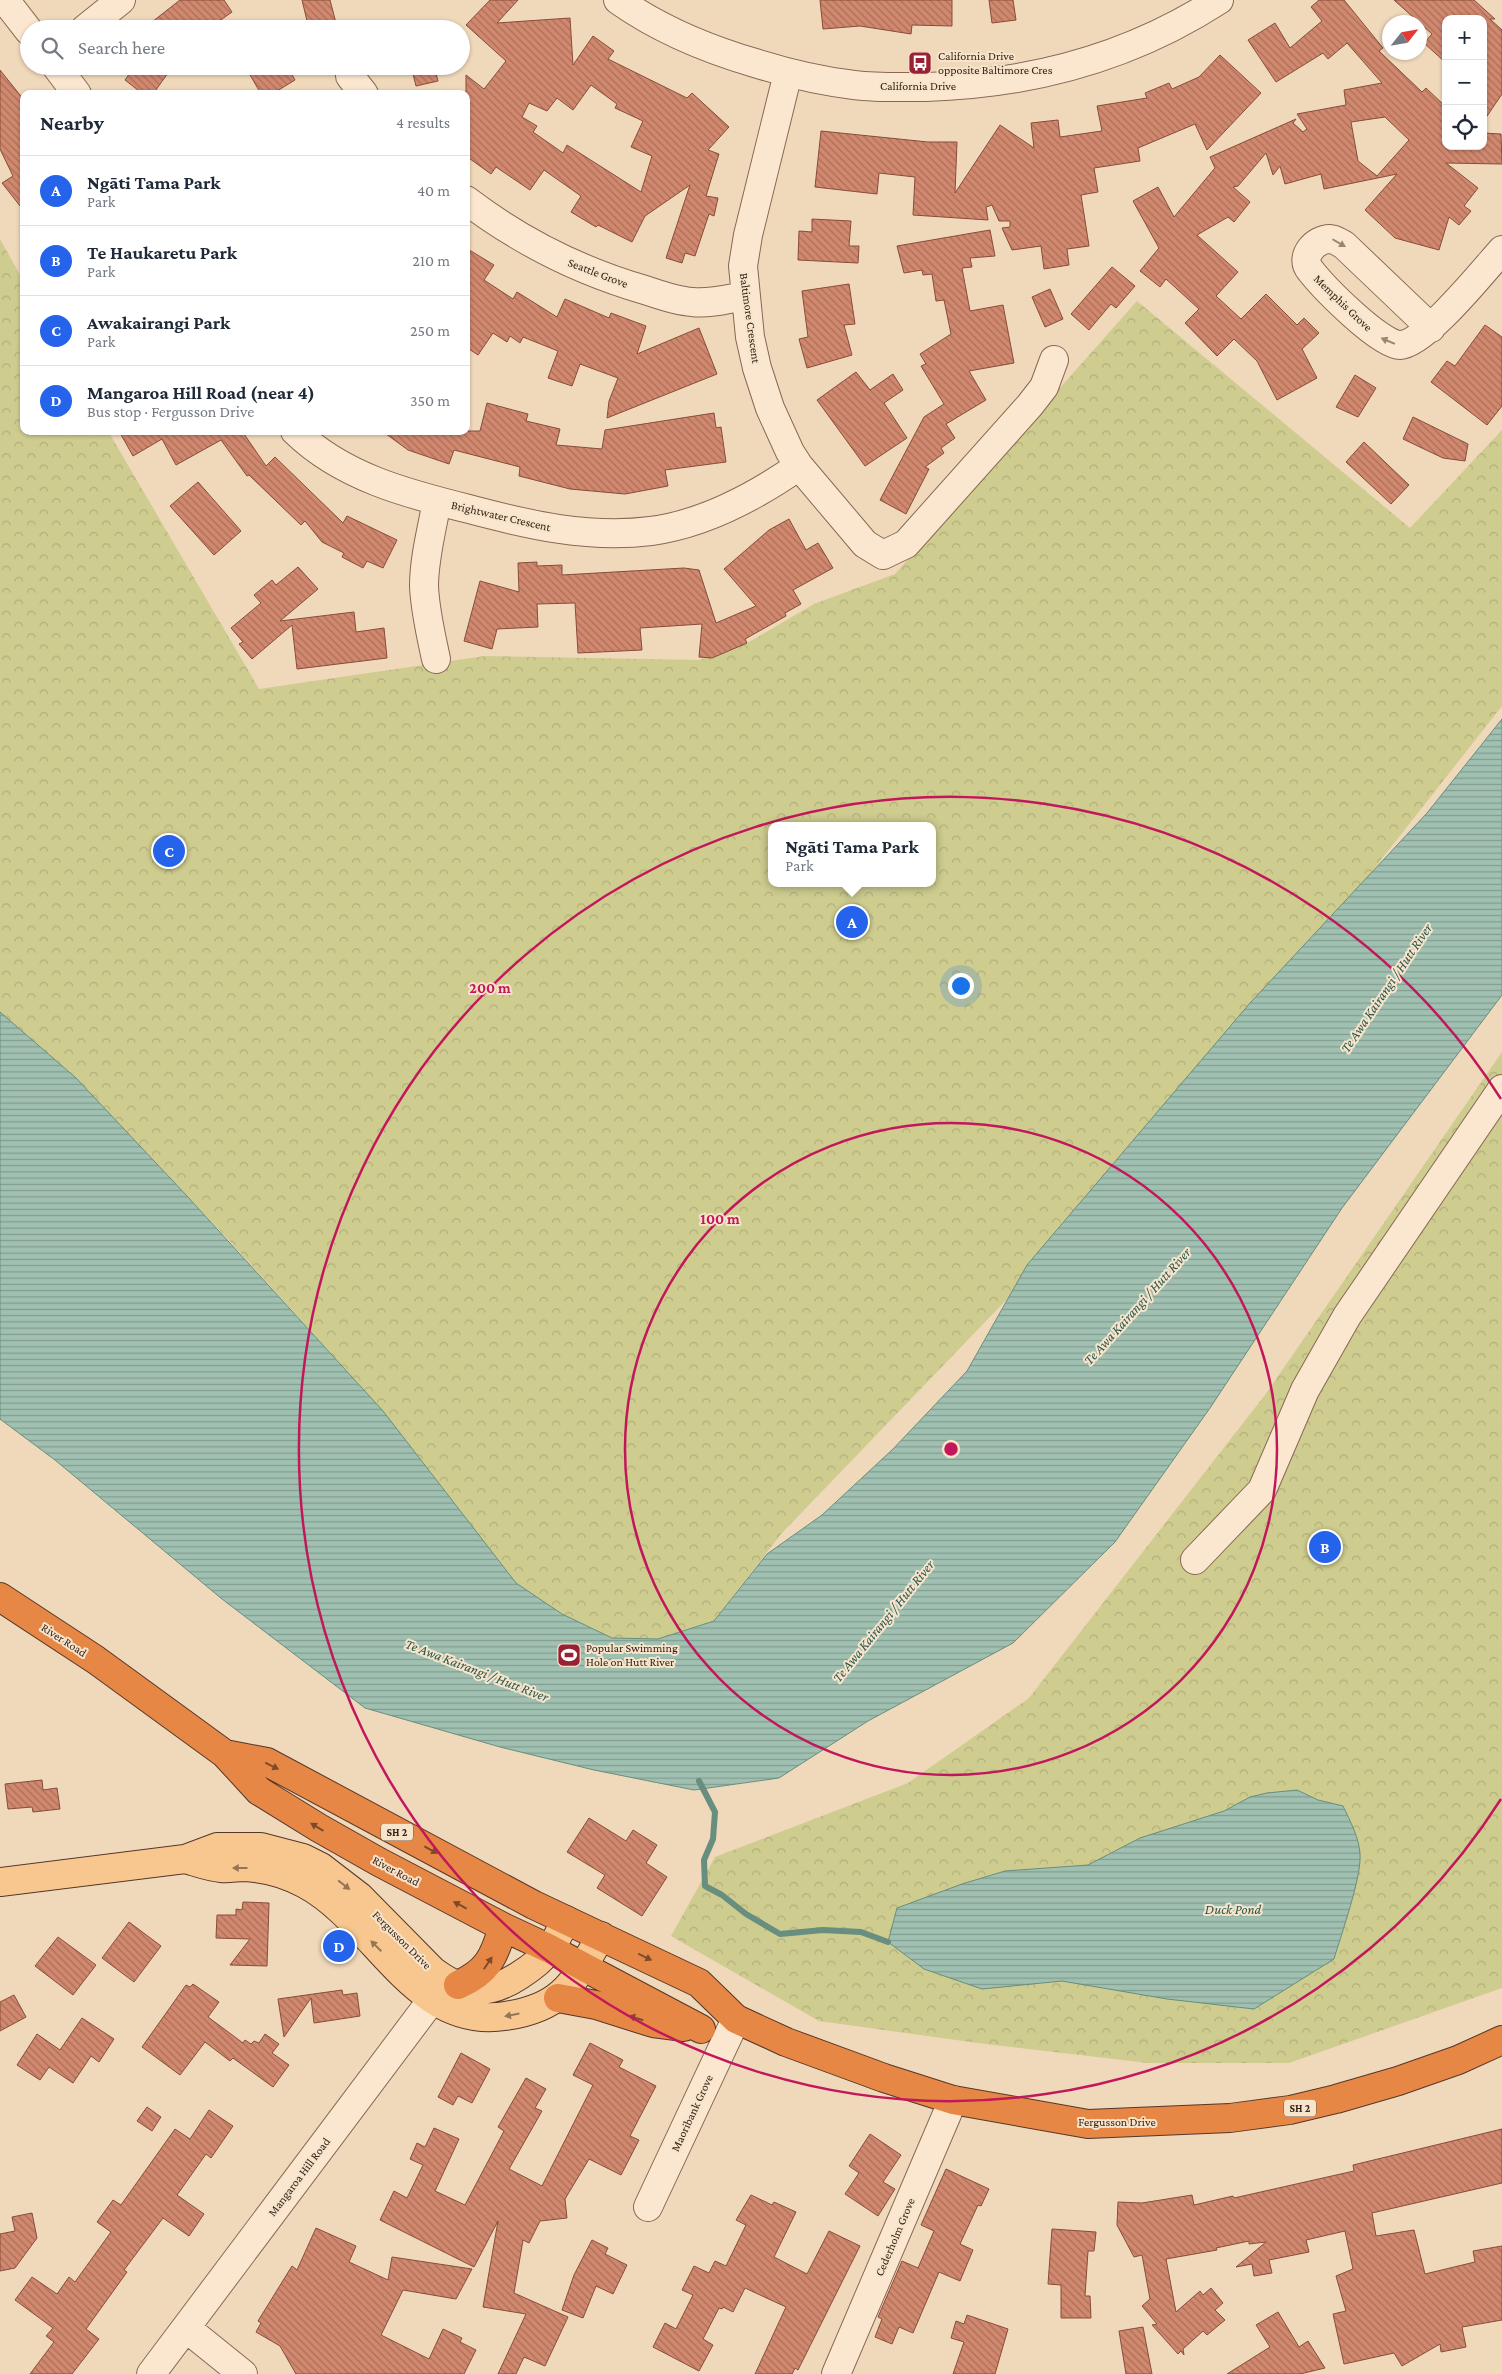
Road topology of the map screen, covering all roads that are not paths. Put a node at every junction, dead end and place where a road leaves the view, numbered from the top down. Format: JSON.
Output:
{"nodes":[{"id":1,"x":5,"y":0,"type":"edge"},
{"id":2,"x":121,"y":0,"type":"edge"},
{"id":3,"x":618,"y":0,"type":"edge"},
{"id":4,"x":1219,"y":0,"type":"edge"},
{"id":5,"x":20,"y":20,"type":"edge"},
{"id":6,"x":96,"y":20,"type":"edge"},
{"id":7,"x":788,"y":73,"type":"junction"},
{"id":8,"x":63,"y":75,"type":"edge"},
{"id":9,"x":74,"y":90,"type":"edge"},
{"id":10,"x":470,"y":203,"type":"edge"},
{"id":11,"x":1502,"y":250,"type":"edge"},
{"id":12,"x":745,"y":296,"type":"junction"},
{"id":13,"x":1431,"y":328,"type":"dead end"},
{"id":14,"x":1054,"y":360,"type":"dead end"},
{"id":15,"x":299,"y":435,"type":"edge"},
{"id":16,"x":799,"y":466,"type":"junction"},
{"id":17,"x":437,"y":501,"type":"junction"},
{"id":18,"x":436,"y":659,"type":"dead end"},
{"id":19,"x":1502,"y":1089,"type":"edge"},
{"id":20,"x":1195,"y":1560,"type":"dead end"},
{"id":21,"x":0,"y":1597,"type":"edge"},
{"id":22,"x":225,"y":1754,"type":"junction"},
{"id":23,"x":0,"y":1882,"type":"edge"},
{"id":24,"x":566,"y":1920,"type":"junction"},
{"id":25,"x":503,"y":1927,"type":"junction"},
{"id":26,"x":601,"y":1936,"type":"junction"},
{"id":27,"x":550,"y":1949,"type":"junction"},
{"id":28,"x":582,"y":1967,"type":"junction"},
{"id":29,"x":445,"y":1989,"type":"junction"},
{"id":30,"x":558,"y":1998,"type":"junction"},
{"id":31,"x":736,"y":2019,"type":"junction"},
{"id":32,"x":701,"y":2029,"type":"junction"},
{"id":33,"x":1502,"y":2040,"type":"edge"},
{"id":34,"x":953,"y":2100,"type":"junction"},
{"id":35,"x":648,"y":2207,"type":"dead end"},
{"id":36,"x":186,"y":2328,"type":"junction"},
{"id":37,"x":151,"y":2374,"type":"edge"},
{"id":38,"x":243,"y":2374,"type":"edge"},
{"id":39,"x":836,"y":2374,"type":"edge"}],
"edges":[{"from":1,"to":5,"type":"street"},
{"from":2,"to":6,"type":"street"},
{"from":3,"to":7,"type":"street","name":"California Drive"},
{"from":4,"to":7,"type":"street","name":"California Drive"},
{"from":7,"to":12,"type":"street","name":"Baltimore Crescent"},
{"from":8,"to":9,"type":"street"},
{"from":10,"to":12,"type":"street","name":"Seattle Grove"},
{"from":11,"to":13,"type":"street"},
{"from":12,"to":16,"type":"street","name":"Baltimore Crescent"},
{"from":14,"to":16,"type":"street","name":"Baltimore Crescent"},
{"from":15,"to":17,"type":"street","name":"Brightwater Crescent"},
{"from":16,"to":17,"type":"street","name":"Brightwater Crescent"},
{"from":17,"to":18,"type":"street"},
{"from":19,"to":20,"type":"street"},
{"from":21,"to":22,"type":"highway","name":"River Road","number":"SH 2"},
{"from":22,"to":24,"type":"highway","name":"River Road","number":"SH 2","one_way":true},
{"from":25,"to":22,"type":"highway","name":"River Road","number":"SH 2","one_way":true},
{"from":23,"to":29,"type":"main road","name":"Fergusson Drive"},
{"from":24,"to":26,"type":"highway","name":"Fergusson Drive","number":"SH 2"},
{"from":24,"to":27,"type":"main road","name":"Fergusson Drive"},
{"from":25,"to":27,"type":"highway","name":"River Road","number":"SH 2"},
{"from":29,"to":25,"type":"highway","one_way":true},
{"from":26,"to":28,"type":"main road","name":"Fergusson Drive"},
{"from":26,"to":31,"type":"highway","name":"Fergusson Drive","number":"SH 2","one_way":true},
{"from":27,"to":28,"type":"highway","name":"River Road","number":"SH 2"},
{"from":27,"to":29,"type":"main road","name":"Fergusson Drive"},
{"from":28,"to":30,"type":"main road","name":"Fergusson Drive"},
{"from":28,"to":32,"type":"highway","number":"SH 2"},
{"from":30,"to":29,"type":"main road","name":"Fergusson Drive","one_way":true},
{"from":29,"to":36,"type":"street","name":"Mangaroa Hill Road"},
{"from":32,"to":30,"type":"highway","one_way":true},
{"from":31,"to":32,"type":"highway"},
{"from":31,"to":34,"type":"highway","name":"Fergusson Drive","number":"SH 2"},
{"from":31,"to":35,"type":"street","name":"Maoribank Grove"},
{"from":33,"to":34,"type":"highway","name":"Fergusson Drive","number":"SH 2"},
{"from":34,"to":39,"type":"street","name":"Cederholm Grove"},
{"from":36,"to":37,"type":"street","name":"Mangaroa Hill Road"},
{"from":36,"to":38,"type":"street"}]}
